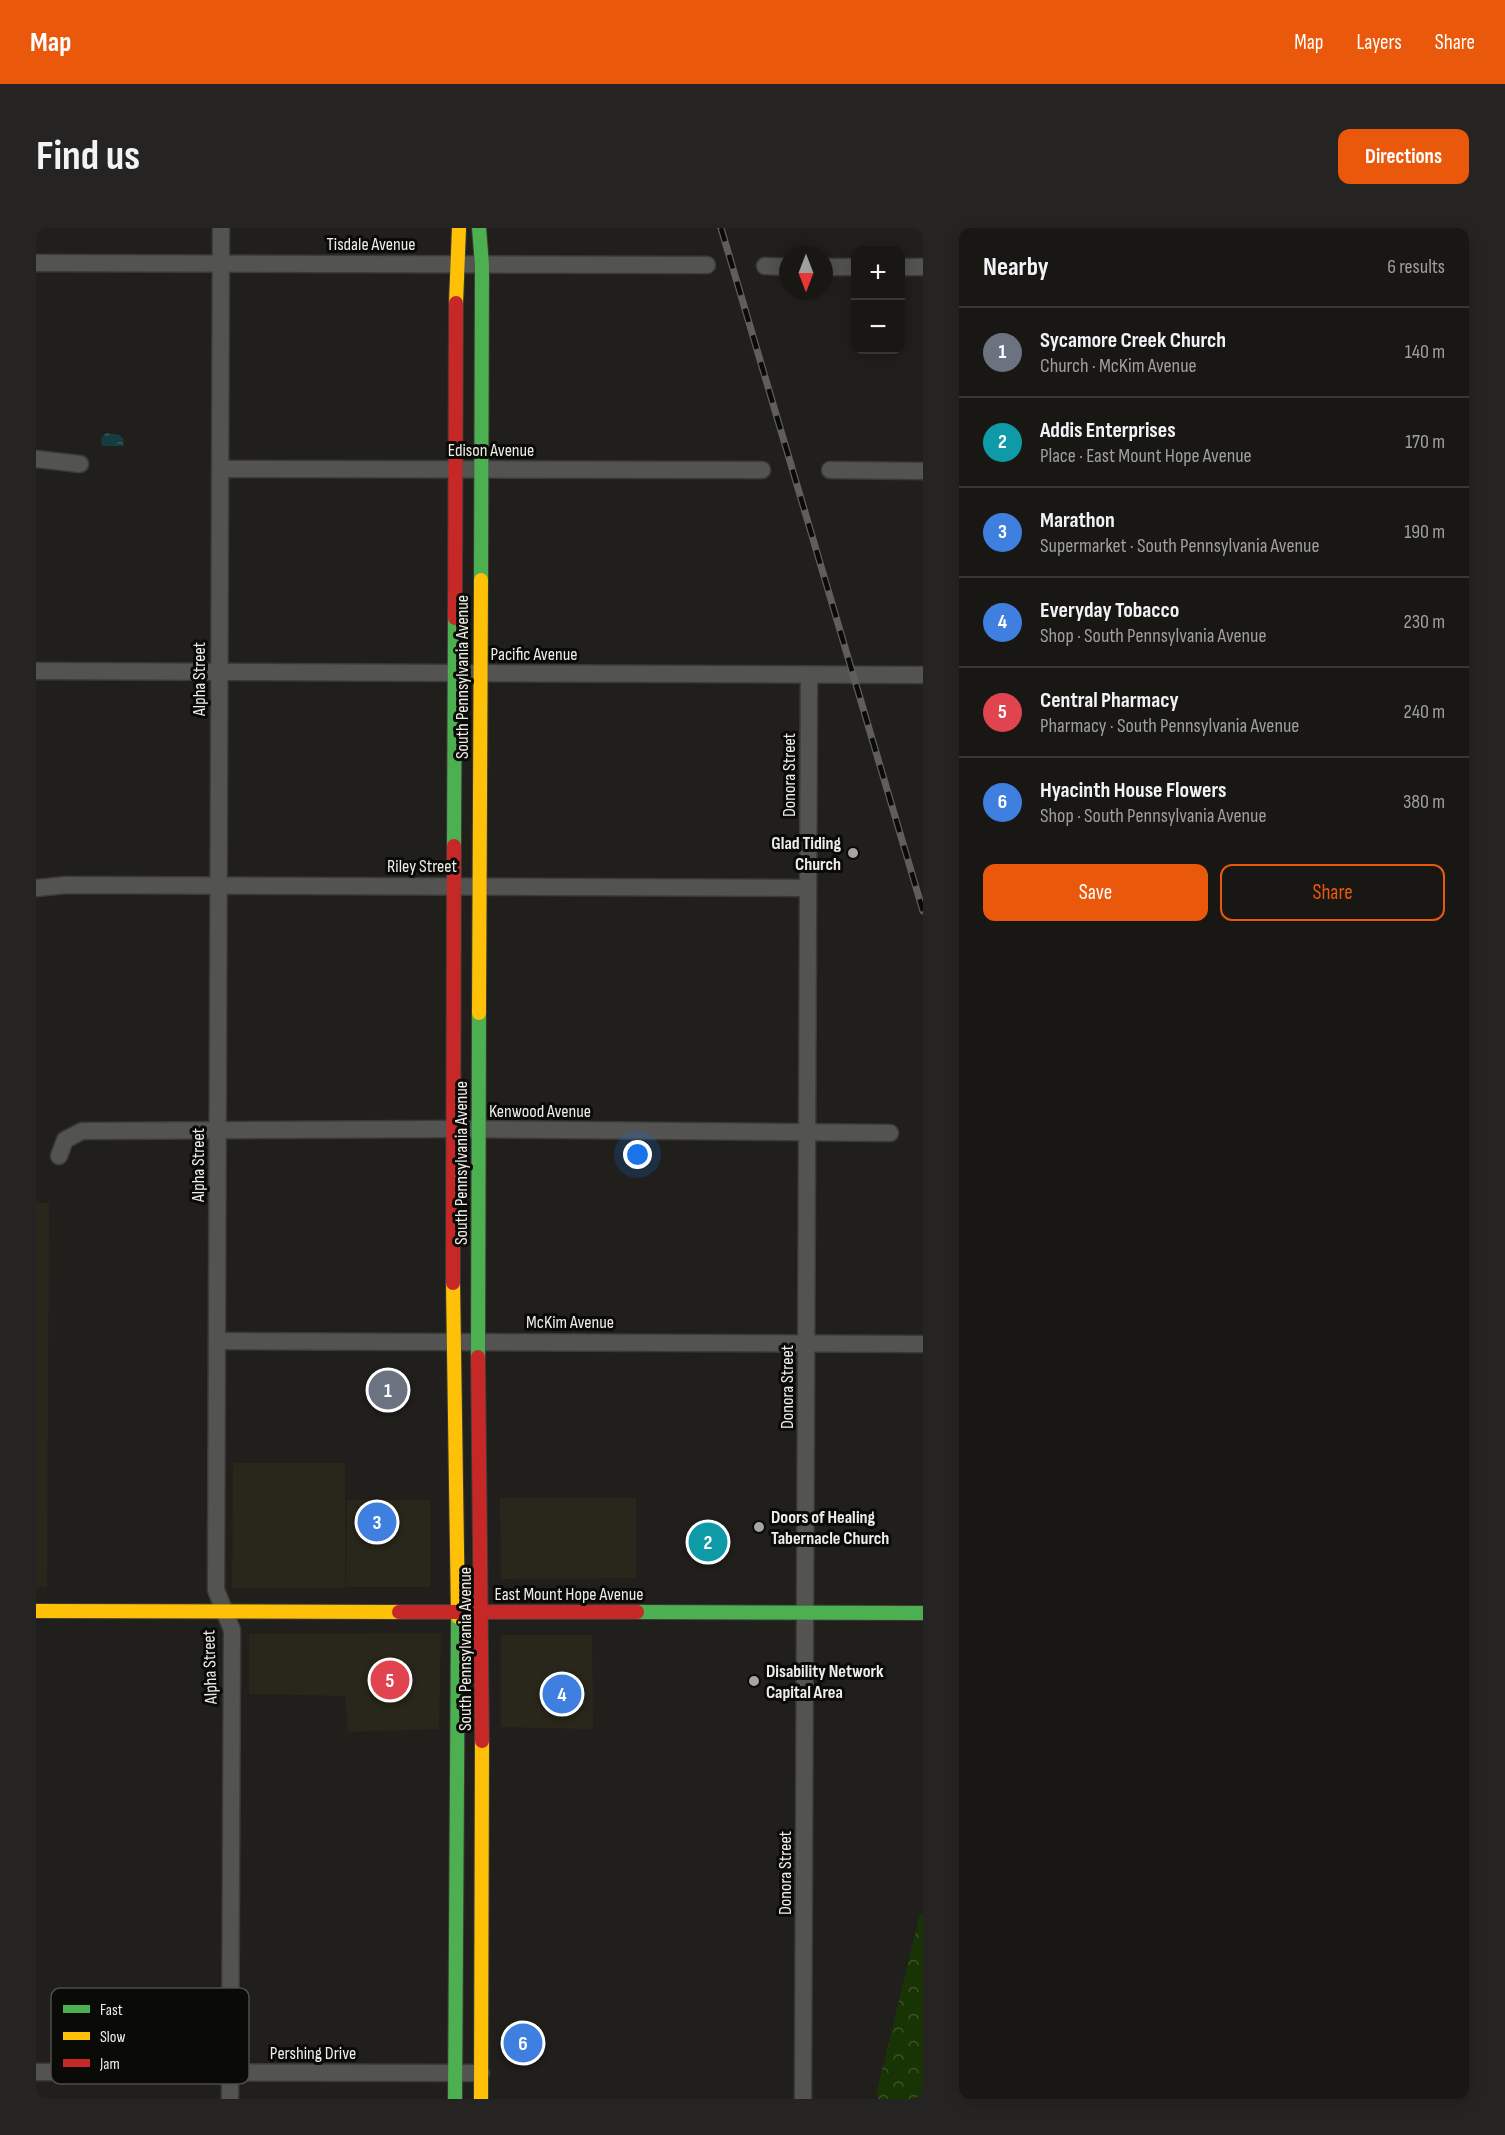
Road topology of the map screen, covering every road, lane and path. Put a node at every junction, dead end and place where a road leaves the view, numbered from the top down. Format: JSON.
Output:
{"nodes":[{"id":1,"x":221,"y":228,"type":"edge"},
{"id":2,"x":459,"y":228,"type":"edge"},
{"id":3,"x":479,"y":228,"type":"edge"},
{"id":4,"x":36,"y":263,"type":"edge"},
{"id":5,"x":221,"y":263,"type":"junction"},
{"id":6,"x":456,"y":264,"type":"junction"},
{"id":7,"x":482,"y":265,"type":"junction"},
{"id":8,"x":707,"y":265,"type":"dead end"},
{"id":9,"x":765,"y":266,"type":"dead end"},
{"id":10,"x":779,"y":267,"type":"edge"},
{"id":11,"x":833,"y":267,"type":"edge"},
{"id":12,"x":851,"y":267,"type":"edge"},
{"id":13,"x":905,"y":267,"type":"edge"},
{"id":14,"x":923,"y":267,"type":"edge"},
{"id":15,"x":36,"y":459,"type":"edge"},
{"id":16,"x":80,"y":464,"type":"dead end"},
{"id":17,"x":221,"y":469,"type":"junction"},
{"id":18,"x":455,"y":470,"type":"junction"},
{"id":19,"x":481,"y":470,"type":"junction"},
{"id":20,"x":830,"y":470,"type":"dead end"},
{"id":21,"x":762,"y":471,"type":"dead end"},
{"id":22,"x":923,"y":471,"type":"edge"},
{"id":23,"x":36,"y":671,"type":"edge"},
{"id":24,"x":454,"y":673,"type":"junction"},
{"id":25,"x":479,"y":673,"type":"junction"},
{"id":26,"x":219,"y":674,"type":"junction"},
{"id":27,"x":809,"y":675,"type":"junction"},
{"id":28,"x":923,"y":675,"type":"edge"},
{"id":29,"x":218,"y":885,"type":"junction"},
{"id":30,"x":454,"y":885,"type":"junction"},
{"id":31,"x":479,"y":885,"type":"junction"},
{"id":32,"x":36,"y":888,"type":"edge"},
{"id":33,"x":808,"y":888,"type":"junction"},
{"id":34,"x":454,"y":1129,"type":"junction"},
{"id":35,"x":218,"y":1131,"type":"junction"},
{"id":36,"x":480,"y":1131,"type":"junction"},
{"id":37,"x":808,"y":1132,"type":"junction"},
{"id":38,"x":891,"y":1132,"type":"dead end"},
{"id":39,"x":59,"y":1156,"type":"dead end"},
{"id":40,"x":453,"y":1340,"type":"junction"},
{"id":41,"x":478,"y":1340,"type":"junction"},
{"id":42,"x":217,"y":1341,"type":"junction"},
{"id":43,"x":807,"y":1343,"type":"junction"},
{"id":44,"x":923,"y":1344,"type":"edge"},
{"id":45,"x":224,"y":1610,"type":"junction"},
{"id":46,"x":36,"y":1611,"type":"edge"},
{"id":47,"x":457,"y":1612,"type":"junction"},
{"id":48,"x":483,"y":1612,"type":"junction"},
{"id":49,"x":806,"y":1612,"type":"junction"},
{"id":50,"x":923,"y":1613,"type":"edge"},
{"id":51,"x":230,"y":1988,"type":"edge"},
{"id":52,"x":36,"y":2072,"type":"edge"},
{"id":53,"x":51,"y":2072,"type":"edge"},
{"id":54,"x":249,"y":2073,"type":"edge"},
{"id":55,"x":455,"y":2073,"type":"junction"},
{"id":56,"x":481,"y":2073,"type":"junction"},
{"id":57,"x":455,"y":2099,"type":"edge"},
{"id":58,"x":481,"y":2099,"type":"edge"},
{"id":59,"x":803,"y":2099,"type":"edge"}],
"edges":[{"from":1,"to":5,"type":"street","name":"Alpha Street"},
{"from":2,"to":6,"type":"main road","name":"South Pennsylvania Avenue"},
{"from":3,"to":7,"type":"main road","name":"South Pennsylvania Avenue"},
{"from":4,"to":5,"type":"street","name":"Tisdale Avenue"},
{"from":5,"to":6,"type":"street","name":"Tisdale Avenue"},
{"from":5,"to":17,"type":"street","name":"Alpha Street"},
{"from":6,"to":7,"type":"street","name":"Tisdale Avenue"},
{"from":6,"to":18,"type":"main road","name":"South Pennsylvania Avenue"},
{"from":7,"to":8,"type":"street","name":"Tisdale Avenue"},
{"from":7,"to":19,"type":"main road","name":"South Pennsylvania Avenue"},
{"from":9,"to":10,"type":"street"},
{"from":11,"to":12,"type":"street"},
{"from":13,"to":14,"type":"street"},
{"from":15,"to":16,"type":"street"},
{"from":17,"to":18,"type":"street","name":"Edison Avenue"},
{"from":17,"to":26,"type":"street","name":"Alpha Street"},
{"from":18,"to":19,"type":"street","name":"Edison Avenue"},
{"from":18,"to":24,"type":"main road","name":"South Pennsylvania Avenue"},
{"from":19,"to":21,"type":"street","name":"Edison Avenue"},
{"from":19,"to":25,"type":"main road","name":"South Pennsylvania Avenue"},
{"from":20,"to":22,"type":"street"},
{"from":23,"to":26,"type":"street","name":"Pacific Avenue"},
{"from":24,"to":25,"type":"street","name":"Pacific Avenue"},
{"from":24,"to":26,"type":"street","name":"Pacific Avenue"},
{"from":24,"to":30,"type":"main road","name":"South Pennsylvania Avenue"},
{"from":25,"to":27,"type":"street","name":"Pacific Avenue"},
{"from":25,"to":31,"type":"main road","name":"South Pennsylvania Avenue"},
{"from":26,"to":29,"type":"street","name":"Alpha Street"},
{"from":27,"to":28,"type":"street","name":"Pacific Avenue"},
{"from":27,"to":33,"type":"street","name":"Donora Street"},
{"from":29,"to":30,"type":"street","name":"Riley Street"},
{"from":29,"to":32,"type":"street","name":"Riley Street"},
{"from":29,"to":35,"type":"street","name":"Alpha Street"},
{"from":30,"to":31,"type":"street","name":"Riley Street"},
{"from":30,"to":34,"type":"main road","name":"South Pennsylvania Avenue"},
{"from":31,"to":33,"type":"street","name":"Riley Street"},
{"from":31,"to":36,"type":"main road","name":"South Pennsylvania Avenue"},
{"from":33,"to":37,"type":"street","name":"Donora Street"},
{"from":34,"to":35,"type":"street","name":"Kenwood Avenue"},
{"from":34,"to":36,"type":"street","name":"Kenwood Avenue"},
{"from":34,"to":40,"type":"main road","name":"South Pennsylvania Avenue"},
{"from":35,"to":39,"type":"street","name":"Kenwood Avenue"},
{"from":35,"to":42,"type":"street","name":"Alpha Street"},
{"from":36,"to":37,"type":"street","name":"Kenwood Avenue"},
{"from":36,"to":41,"type":"main road","name":"South Pennsylvania Avenue"},
{"from":37,"to":38,"type":"street","name":"Kenwood Avenue"},
{"from":37,"to":43,"type":"street","name":"Donora Street"},
{"from":40,"to":41,"type":"street","name":"McKim Avenue"},
{"from":40,"to":42,"type":"street","name":"McKim Avenue"},
{"from":40,"to":47,"type":"main road","name":"South Pennsylvania Avenue"},
{"from":41,"to":43,"type":"street","name":"McKim Avenue"},
{"from":41,"to":48,"type":"main road","name":"South Pennsylvania Avenue"},
{"from":42,"to":45,"type":"street","name":"Alpha Street"},
{"from":43,"to":44,"type":"street","name":"McKim Avenue"},
{"from":43,"to":49,"type":"street","name":"Donora Street"},
{"from":45,"to":46,"type":"main road","name":"East Mount Hope Avenue"},
{"from":45,"to":47,"type":"main road","name":"East Mount Hope Avenue"},
{"from":45,"to":51,"type":"street","name":"Alpha Street"},
{"from":47,"to":48,"type":"main road","name":"East Mount Hope Avenue"},
{"from":47,"to":55,"type":"main road","name":"South Pennsylvania Avenue"},
{"from":48,"to":49,"type":"main road","name":"East Mount Hope Avenue"},
{"from":48,"to":56,"type":"main road","name":"South Pennsylvania Avenue"},
{"from":49,"to":50,"type":"main road","name":"East Mount Hope Avenue"},
{"from":49,"to":59,"type":"street","name":"Donora Street"},
{"from":52,"to":53,"type":"street","name":"Pershing Drive"},
{"from":54,"to":55,"type":"street","name":"Pershing Drive"},
{"from":55,"to":56,"type":"street","name":"Pershing Drive"},
{"from":55,"to":57,"type":"main road","name":"South Pennsylvania Avenue"},
{"from":56,"to":58,"type":"main road","name":"South Pennsylvania Avenue"}]}
